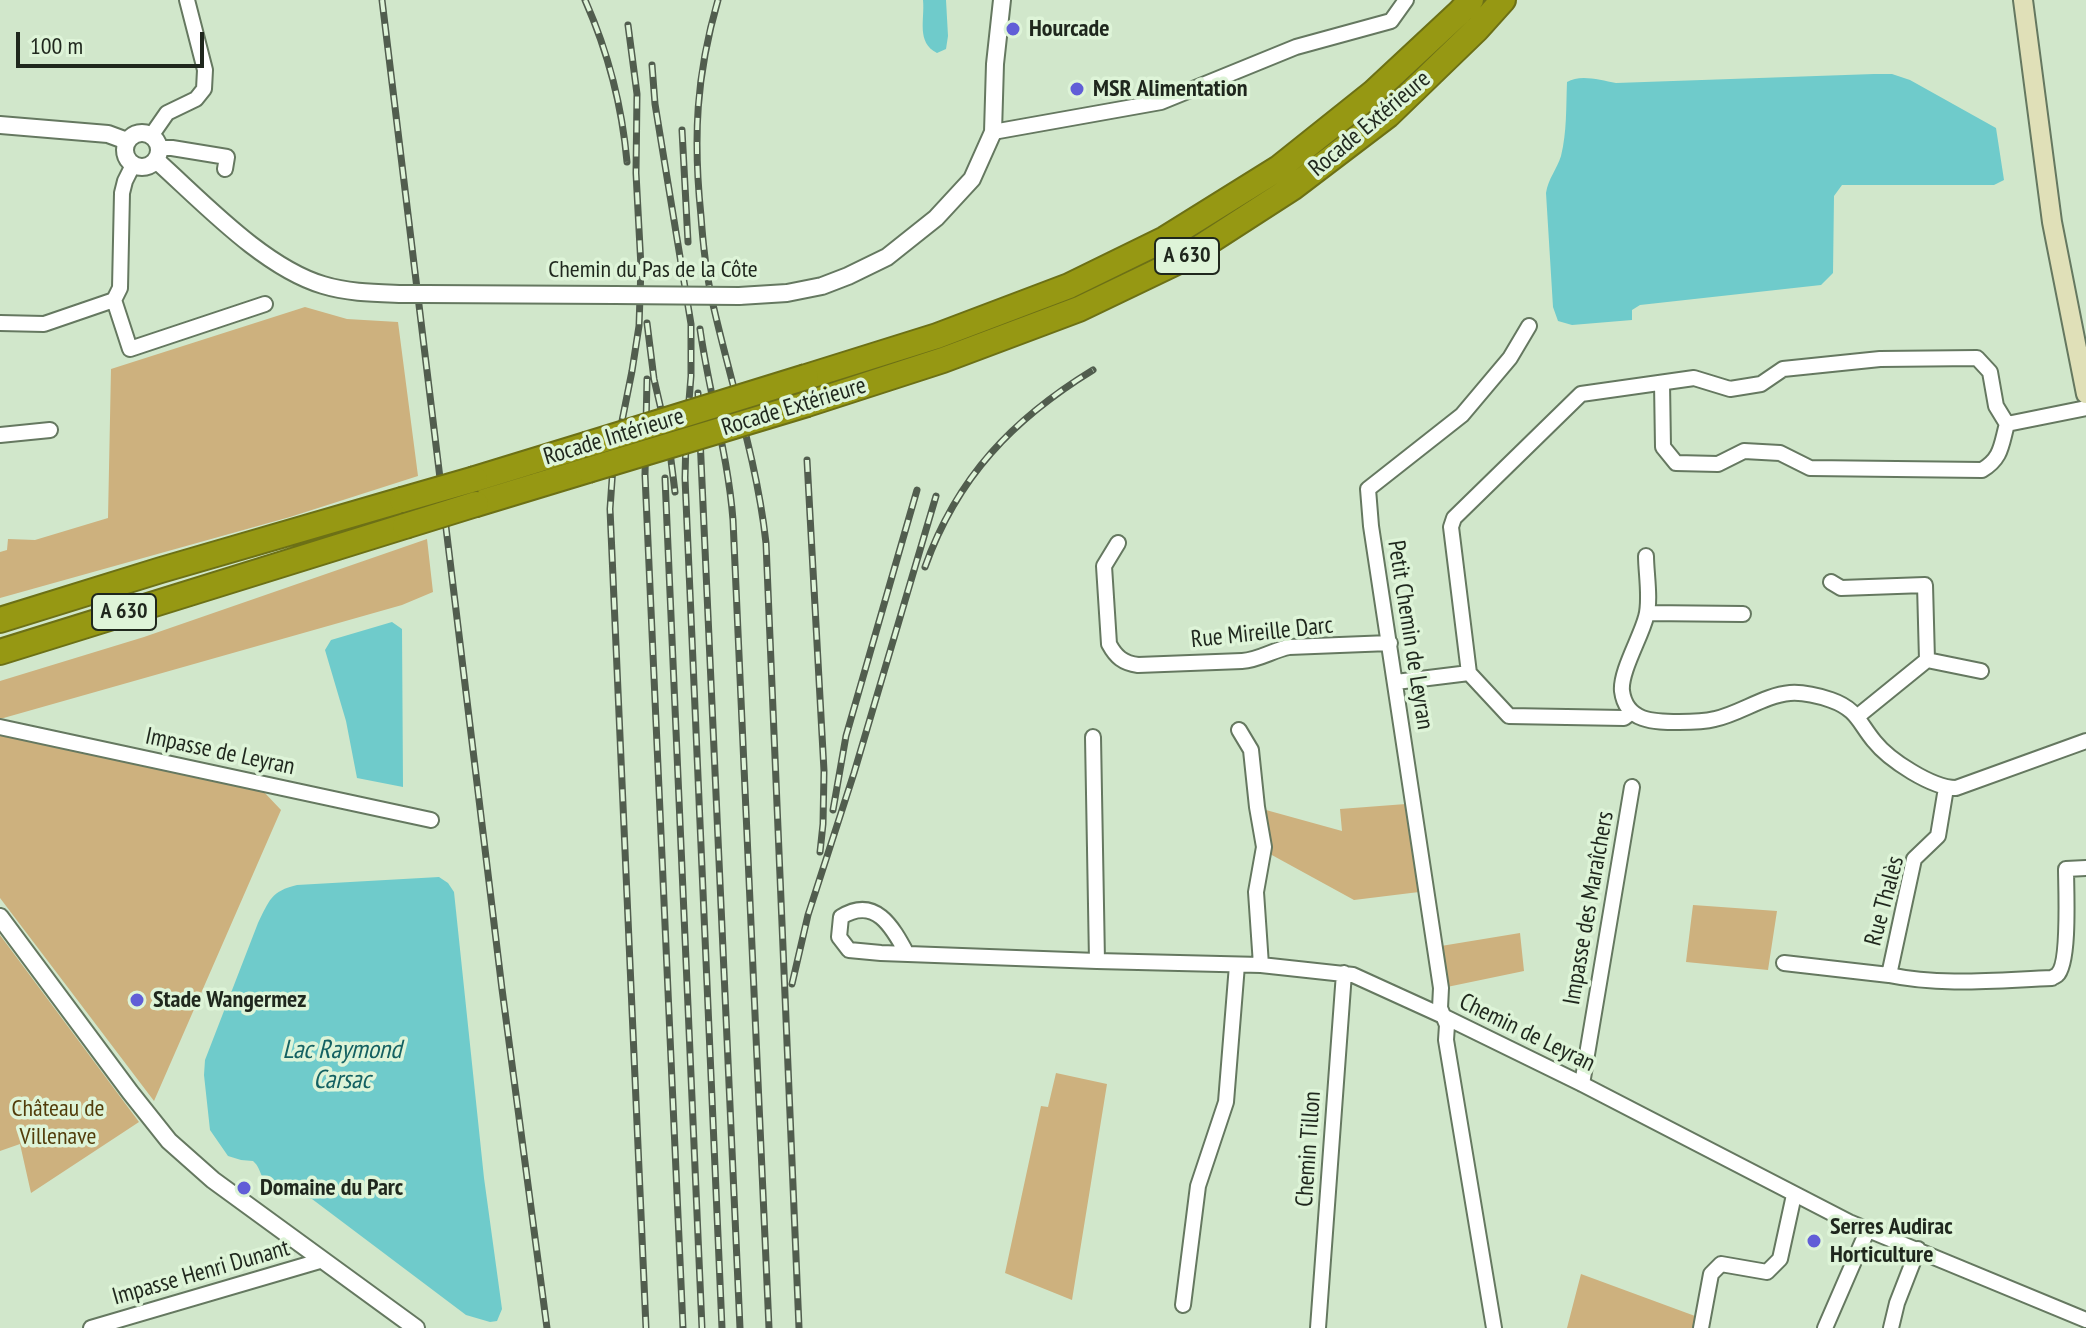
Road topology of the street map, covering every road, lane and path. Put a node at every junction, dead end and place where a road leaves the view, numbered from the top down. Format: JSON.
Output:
{"nodes":[{"id":1,"x":187,"y":0,"type":"edge"},
{"id":2,"x":1002,"y":0,"type":"edge"},
{"id":3,"x":1406,"y":0,"type":"edge"},
{"id":4,"x":1471,"y":0,"type":"edge"},
{"id":5,"x":1503,"y":0,"type":"edge"},
{"id":6,"x":2023,"y":0,"type":"edge"},
{"id":7,"x":0,"y":125,"type":"edge"},
{"id":8,"x":993,"y":132,"type":"junction"},
{"id":9,"x":127,"y":141,"type":"junction"},
{"id":10,"x":155,"y":148,"type":"junction"},
{"id":11,"x":133,"y":165,"type":"junction"},
{"id":12,"x":225,"y":169,"type":"dead end"},
{"id":13,"x":114,"y":300,"type":"junction"},
{"id":14,"x":265,"y":304,"type":"dead end"},
{"id":15,"x":0,"y":323,"type":"edge"},
{"id":16,"x":1529,"y":326,"type":"dead end"},
{"id":17,"x":1662,"y":383,"type":"junction"},
{"id":18,"x":2086,"y":394,"type":"edge"},
{"id":19,"x":2086,"y":408,"type":"edge"},
{"id":20,"x":2007,"y":424,"type":"junction"},
{"id":21,"x":50,"y":430,"type":"dead end"},
{"id":22,"x":0,"y":435,"type":"edge"},
{"id":23,"x":1118,"y":543,"type":"dead end"},
{"id":24,"x":1646,"y":556,"type":"dead end"},
{"id":25,"x":1831,"y":582,"type":"dead end"},
{"id":26,"x":1647,"y":613,"type":"junction"},
{"id":27,"x":1743,"y":614,"type":"dead end"},
{"id":28,"x":0,"y":620,"type":"edge"},
{"id":29,"x":1390,"y":643,"type":"junction"},
{"id":30,"x":0,"y":652,"type":"edge"},
{"id":31,"x":1927,"y":660,"type":"junction"},
{"id":32,"x":1981,"y":671,"type":"dead end"},
{"id":33,"x":1469,"y":673,"type":"junction"},
{"id":34,"x":1396,"y":682,"type":"junction"},
{"id":35,"x":1632,"y":712,"type":"junction"},
{"id":36,"x":1858,"y":716,"type":"junction"},
{"id":37,"x":0,"y":727,"type":"edge"},
{"id":38,"x":1239,"y":730,"type":"dead end"},
{"id":39,"x":1093,"y":737,"type":"dead end"},
{"id":40,"x":2086,"y":741,"type":"edge"},
{"id":41,"x":1632,"y":787,"type":"dead end"},
{"id":42,"x":1946,"y":788,"type":"junction"},
{"id":43,"x":431,"y":820,"type":"dead end"},
{"id":44,"x":2086,"y":868,"type":"edge"},
{"id":45,"x":0,"y":917,"type":"edge"},
{"id":46,"x":907,"y":954,"type":"junction"},
{"id":47,"x":1097,"y":961,"type":"junction"},
{"id":48,"x":1784,"y":963,"type":"dead end"},
{"id":49,"x":1237,"y":965,"type":"junction"},
{"id":50,"x":1261,"y":965,"type":"junction"},
{"id":51,"x":1344,"y":973,"type":"junction"},
{"id":52,"x":1889,"y":975,"type":"junction"},
{"id":53,"x":1443,"y":1016,"type":"junction"},
{"id":54,"x":1582,"y":1084,"type":"junction"},
{"id":55,"x":1794,"y":1195,"type":"junction"},
{"id":56,"x":1868,"y":1229,"type":"junction"},
{"id":57,"x":1918,"y":1249,"type":"junction"},
{"id":58,"x":323,"y":1260,"type":"junction"},
{"id":59,"x":1183,"y":1305,"type":"dead end"},
{"id":60,"x":2086,"y":1320,"type":"edge"},
{"id":61,"x":91,"y":1328,"type":"edge"},
{"id":62,"x":416,"y":1328,"type":"edge"},
{"id":63,"x":1318,"y":1328,"type":"edge"},
{"id":64,"x":1494,"y":1328,"type":"edge"},
{"id":65,"x":1701,"y":1328,"type":"edge"},
{"id":66,"x":1825,"y":1328,"type":"edge"},
{"id":67,"x":1891,"y":1328,"type":"edge"}],
"edges":[{"from":1,"to":10,"type":"street"},
{"from":2,"to":8,"type":"street","name":"Chemin du Pas de la Côte"},
{"from":3,"to":8,"type":"street"},
{"from":4,"to":28,"type":"highway","name":"Rocade Intérieure","number":"A 630","bridge":true},
{"from":5,"to":30,"type":"highway","name":"Rocade Extérieure","number":"A 630","bridge":true},
{"from":6,"to":18,"type":"main road"},
{"from":7,"to":9,"type":"street"},
{"from":8,"to":10,"type":"street","name":"Chemin du Pas de la Côte","bridge":true},
{"from":9,"to":10,"type":"street"},
{"from":9,"to":11,"type":"street"},
{"from":10,"to":11,"type":"street"},
{"from":10,"to":12,"type":"street"},
{"from":11,"to":13,"type":"street"},
{"from":13,"to":14,"type":"street"},
{"from":13,"to":15,"type":"street"},
{"from":16,"to":29,"type":"street","name":"Petit Chemin de Leyran"},
{"from":17,"to":20,"type":"street"},
{"from":17,"to":20,"type":"street"},
{"from":17,"to":33,"type":"street"},
{"from":19,"to":20,"type":"street"},
{"from":21,"to":22,"type":"street"},
{"from":23,"to":29,"type":"street","name":"Rue Mireille Darc"},
{"from":24,"to":26,"type":"street"},
{"from":25,"to":31,"type":"street"},
{"from":26,"to":27,"type":"street"},
{"from":26,"to":35,"type":"street"},
{"from":29,"to":34,"type":"street","name":"Petit Chemin de Leyran"},
{"from":31,"to":32,"type":"street"},
{"from":31,"to":36,"type":"street"},
{"from":33,"to":34,"type":"street"},
{"from":33,"to":35,"type":"street"},
{"from":34,"to":53,"type":"street","name":"Petit Chemin de Leyran"},
{"from":35,"to":36,"type":"street"},
{"from":36,"to":42,"type":"street"},
{"from":37,"to":43,"type":"street","name":"Impasse de Leyran"},
{"from":38,"to":50,"type":"street"},
{"from":39,"to":47,"type":"street"},
{"from":40,"to":42,"type":"street"},
{"from":41,"to":54,"type":"street","name":"Impasse des Maraîchers"},
{"from":42,"to":52,"type":"street","name":"Rue Thalès"},
{"from":44,"to":52,"type":"street"},
{"from":45,"to":58,"type":"street"},
{"from":46,"to":46,"type":"street","name":"Chemin de Leyran"},
{"from":46,"to":47,"type":"street","name":"Chemin de Leyran"},
{"from":47,"to":49,"type":"street","name":"Chemin de Leyran"},
{"from":48,"to":52,"type":"street","name":"Rue Thalès"},
{"from":49,"to":50,"type":"street","name":"Chemin de Leyran"},
{"from":49,"to":59,"type":"street"},
{"from":50,"to":51,"type":"street","name":"Chemin de Leyran"},
{"from":51,"to":53,"type":"street","name":"Chemin de Leyran"},
{"from":51,"to":63,"type":"street","name":"Chemin Tillon"},
{"from":53,"to":54,"type":"street","name":"Chemin de Leyran"},
{"from":53,"to":64,"type":"street","name":"Petit Chemin de Leyran"},
{"from":54,"to":55,"type":"street","name":"Chemin de Leyran"},
{"from":55,"to":56,"type":"street","name":"Chemin de Leyran"},
{"from":55,"to":65,"type":"street"},
{"from":56,"to":57,"type":"street","name":"Chemin de Leyran"},
{"from":56,"to":66,"type":"street"},
{"from":57,"to":60,"type":"street","name":"Chemin de Leyran"},
{"from":57,"to":67,"type":"street"},
{"from":58,"to":61,"type":"street","name":"Impasse Henri Dunant"},
{"from":58,"to":62,"type":"street"}]}
